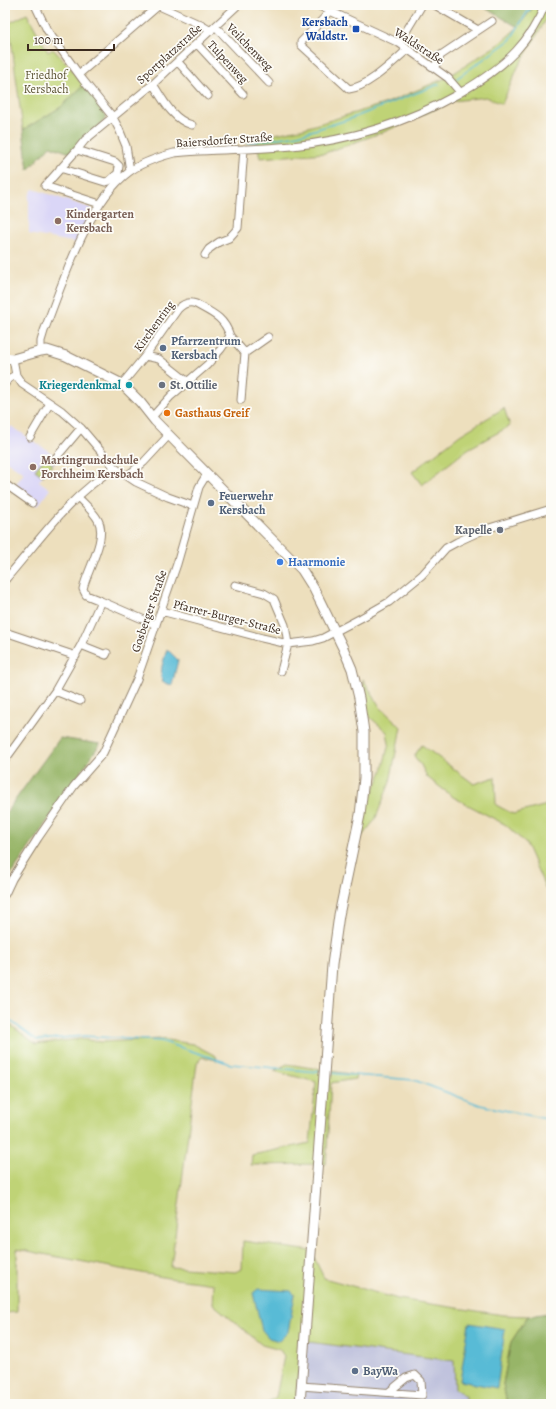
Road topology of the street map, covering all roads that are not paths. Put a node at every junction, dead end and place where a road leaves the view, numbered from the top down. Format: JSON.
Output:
{"nodes":[{"id":1,"x":35,"y":5,"type":"edge"},
{"id":2,"x":157,"y":5,"type":"edge"},
{"id":3,"x":238,"y":5,"type":"edge"},
{"id":4,"x":317,"y":5,"type":"edge"},
{"id":5,"x":422,"y":5,"type":"edge"},
{"id":6,"x":435,"y":5,"type":"edge"},
{"id":7,"x":545,"y":5,"type":"edge"},
{"id":8,"x":329,"y":11,"type":"junction"},
{"id":9,"x":492,"y":21,"type":"dead end"},
{"id":10,"x":213,"y":29,"type":"junction"},
{"id":11,"x":478,"y":30,"type":"junction"},
{"id":12,"x":399,"y":43,"type":"junction"},
{"id":13,"x":197,"y":44,"type":"junction"},
{"id":14,"x":408,"y":50,"type":"junction"},
{"id":15,"x":178,"y":62,"type":"junction"},
{"id":16,"x":434,"y":68,"type":"junction"},
{"id":17,"x":79,"y":74,"type":"junction"},
{"id":18,"x":269,"y":83,"type":"dead end"},
{"id":19,"x":153,"y":84,"type":"junction"},
{"id":20,"x":460,"y":92,"type":"junction"},
{"id":21,"x":243,"y":94,"type":"dead end"},
{"id":22,"x":208,"y":96,"type":"dead end"},
{"id":23,"x":112,"y":116,"type":"junction"},
{"id":24,"x":192,"y":125,"type":"dead end"},
{"id":25,"x":244,"y":149,"type":"junction"},
{"id":26,"x":77,"y":150,"type":"junction"},
{"id":27,"x":60,"y":168,"type":"junction"},
{"id":28,"x":130,"y":171,"type":"junction"},
{"id":29,"x":100,"y":204,"type":"junction"},
{"id":30,"x":205,"y":255,"type":"dead end"},
{"id":31,"x":230,"y":336,"type":"junction"},
{"id":32,"x":268,"y":337,"type":"dead end"},
{"id":33,"x":41,"y":351,"type":"junction"},
{"id":34,"x":245,"y":353,"type":"junction"},
{"id":35,"x":145,"y":356,"type":"junction"},
{"id":36,"x":9,"y":358,"type":"edge"},
{"id":37,"x":16,"y":375,"type":"junction"},
{"id":38,"x":188,"y":382,"type":"junction"},
{"id":39,"x":5,"y":384,"type":"edge"},
{"id":40,"x":122,"y":384,"type":"junction"},
{"id":41,"x":241,"y":400,"type":"dead end"},
{"id":42,"x":50,"y":404,"type":"junction"},
{"id":43,"x":152,"y":417,"type":"junction"},
{"id":44,"x":81,"y":428,"type":"junction"},
{"id":45,"x":169,"y":435,"type":"junction"},
{"id":46,"x":30,"y":437,"type":"dead end"},
{"id":47,"x":54,"y":460,"type":"dead end"},
{"id":48,"x":115,"y":468,"type":"junction"},
{"id":49,"x":208,"y":474,"type":"junction"},
{"id":50,"x":127,"y":476,"type":"junction"},
{"id":51,"x":5,"y":484,"type":"edge"},
{"id":52,"x":78,"y":497,"type":"junction"},
{"id":53,"x":32,"y":503,"type":"dead end"},
{"id":54,"x":193,"y":506,"type":"junction"},
{"id":55,"x":551,"y":509,"type":"edge"},
{"id":56,"x":5,"y":580,"type":"edge"},
{"id":57,"x":235,"y":585,"type":"dead end"},
{"id":58,"x":101,"y":601,"type":"junction"},
{"id":59,"x":161,"y":611,"type":"junction"},
{"id":60,"x":156,"y":625,"type":"junction"},
{"id":61,"x":334,"y":628,"type":"junction"},
{"id":62,"x":5,"y":632,"type":"edge"},
{"id":63,"x":288,"y":644,"type":"junction"},
{"id":64,"x":82,"y":645,"type":"junction"},
{"id":65,"x":107,"y":653,"type":"dead end"},
{"id":66,"x":76,"y":656,"type":"junction"},
{"id":67,"x":281,"y":671,"type":"dead end"},
{"id":68,"x":55,"y":691,"type":"junction"},
{"id":69,"x":80,"y":701,"type":"dead end"},
{"id":70,"x":5,"y":760,"type":"edge"},
{"id":71,"x":5,"y":894,"type":"edge"},
{"id":72,"x":301,"y":1386,"type":"junction"},
{"id":73,"x":390,"y":1392,"type":"dead end"},
{"id":74,"x":300,"y":1404,"type":"edge"}],
"edges":[{"from":1,"to":17,"type":"street"},
{"from":2,"to":10,"type":"street","name":"Veilchenweg"},
{"from":2,"to":17,"type":"street"},
{"from":3,"to":10,"type":"street","name":"Sportplatzstraße"},
{"from":4,"to":8,"type":"street","name":"Waldstraße"},
{"from":5,"to":12,"type":"street"},
{"from":6,"to":11,"type":"street"},
{"from":7,"to":20,"type":"street","name":"Baiersdorfer Straße"},
{"from":8,"to":12,"type":"street","name":"Waldstraße"},
{"from":8,"to":14,"type":"street"},
{"from":9,"to":11,"type":"street"},
{"from":10,"to":13,"type":"street","name":"Sportplatzstraße"},
{"from":10,"to":18,"type":"street","name":"Veilchenweg"},
{"from":11,"to":16,"type":"street"},
{"from":12,"to":14,"type":"street","name":"Waldstraße"},
{"from":13,"to":15,"type":"street","name":"Sportplatzstraße"},
{"from":13,"to":21,"type":"street","name":"Tulpenweg"},
{"from":14,"to":16,"type":"street","name":"Waldstraße"},
{"from":15,"to":19,"type":"street","name":"Sportplatzstraße"},
{"from":15,"to":22,"type":"street"},
{"from":16,"to":20,"type":"street","name":"Waldstraße"},
{"from":17,"to":23,"type":"street"},
{"from":19,"to":23,"type":"street","name":"Sportplatzstraße"},
{"from":19,"to":24,"type":"street"},
{"from":20,"to":25,"type":"street","name":"Baiersdorfer Straße"},
{"from":23,"to":26,"type":"street","name":"Sportplatzstraße"},
{"from":23,"to":28,"type":"street"},
{"from":25,"to":28,"type":"street","name":"Baiersdorfer Straße"},
{"from":25,"to":30,"type":"street"},
{"from":26,"to":27,"type":"street","name":"Sportplatzstraße"},
{"from":26,"to":27,"type":"street"},
{"from":27,"to":29,"type":"street","name":"Sportplatzstraße"},
{"from":28,"to":29,"type":"street","name":"Baiersdorfer Straße"},
{"from":29,"to":33,"type":"street","name":"Baiersdorfer Straße"},
{"from":31,"to":34,"type":"street"},
{"from":31,"to":35,"type":"street","name":"Kirchenring"},
{"from":31,"to":38,"type":"street"},
{"from":32,"to":34,"type":"street"},
{"from":33,"to":36,"type":"main road"},
{"from":33,"to":40,"type":"main road"},
{"from":34,"to":41,"type":"street"},
{"from":35,"to":38,"type":"street"},
{"from":35,"to":40,"type":"street","name":"Kirchenring"},
{"from":36,"to":37,"type":"street"},
{"from":37,"to":39,"type":"street"},
{"from":37,"to":42,"type":"street"},
{"from":38,"to":43,"type":"street"},
{"from":40,"to":43,"type":"main road"},
{"from":42,"to":44,"type":"street"},
{"from":42,"to":46,"type":"street"},
{"from":43,"to":45,"type":"main road"},
{"from":44,"to":47,"type":"street"},
{"from":44,"to":48,"type":"street"},
{"from":45,"to":49,"type":"main road"},
{"from":45,"to":50,"type":"street"},
{"from":48,"to":50,"type":"street"},
{"from":48,"to":52,"type":"street"},
{"from":49,"to":54,"type":"street","name":"Gosberger Straße"},
{"from":49,"to":61,"type":"main road"},
{"from":50,"to":54,"type":"street"},
{"from":51,"to":53,"type":"street"},
{"from":52,"to":56,"type":"street"},
{"from":52,"to":58,"type":"street"},
{"from":54,"to":59,"type":"street","name":"Gosberger Straße"},
{"from":55,"to":61,"type":"street","name":"Pfarrer-Burger-Straße"},
{"from":57,"to":63,"type":"street"},
{"from":58,"to":60,"type":"street"},
{"from":58,"to":64,"type":"street"},
{"from":59,"to":60,"type":"street","name":"Gosberger Straße"},
{"from":59,"to":63,"type":"street","name":"Pfarrer-Burger-Straße"},
{"from":60,"to":71,"type":"street","name":"Gosberger Straße"},
{"from":61,"to":63,"type":"street","name":"Pfarrer-Burger-Straße"},
{"from":61,"to":72,"type":"main road"},
{"from":62,"to":66,"type":"street"},
{"from":63,"to":67,"type":"street","name":"Pfarrer-Burger-Straße"},
{"from":64,"to":65,"type":"street"},
{"from":64,"to":66,"type":"street"},
{"from":66,"to":68,"type":"street"},
{"from":68,"to":69,"type":"street"},
{"from":68,"to":70,"type":"street"},
{"from":72,"to":73,"type":"street"},
{"from":72,"to":74,"type":"main road"}]}
